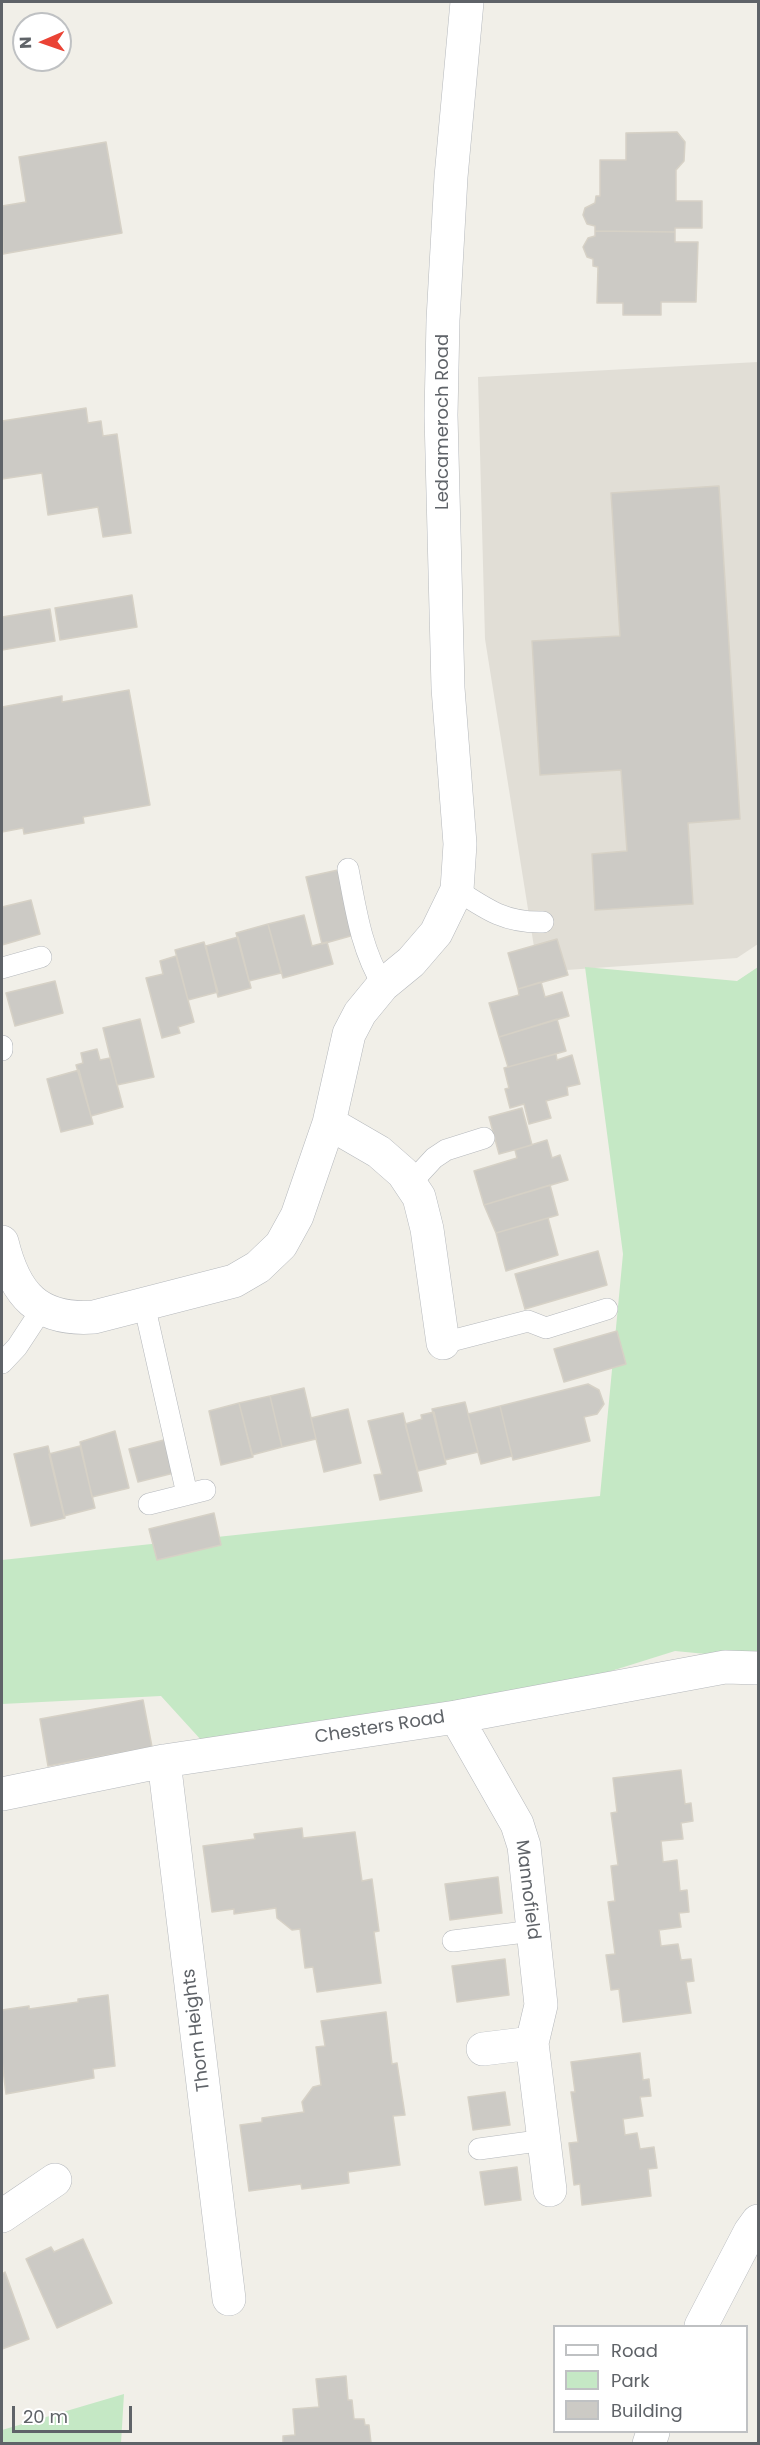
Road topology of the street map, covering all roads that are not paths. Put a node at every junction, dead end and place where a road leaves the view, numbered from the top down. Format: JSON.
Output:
{"nodes":[{"id":1,"x":467,"y":2,"type":"edge"},
{"id":2,"x":348,"y":869,"type":"dead end"},
{"id":3,"x":457,"y":890,"type":"junction"},
{"id":4,"x":543,"y":922,"type":"dead end"},
{"id":5,"x":41,"y":957,"type":"dead end"},
{"id":6,"x":2,"y":968,"type":"edge"},
{"id":7,"x":383,"y":985,"type":"junction"},
{"id":8,"x":329,"y":1123,"type":"junction"},
{"id":9,"x":484,"y":1138,"type":"dead end"},
{"id":10,"x":410,"y":1184,"type":"junction"},
{"id":11,"x":2,"y":1242,"type":"edge"},
{"id":12,"x":144,"y":1304,"type":"junction"},
{"id":13,"x":42,"y":1309,"type":"junction"},
{"id":14,"x":607,"y":1309,"type":"dead end"},
{"id":15,"x":443,"y":1343,"type":"joint"},
{"id":16,"x":2,"y":1363,"type":"edge"},
{"id":17,"x":148,"y":1504,"type":"dead end"},
{"id":18,"x":759,"y":1668,"type":"edge"},
{"id":19,"x":456,"y":1717,"type":"junction"},
{"id":20,"x":164,"y":1761,"type":"junction"},
{"id":21,"x":2,"y":1794,"type":"edge"},
{"id":22,"x":533,"y":1931,"type":"junction"},
{"id":23,"x":453,"y":1941,"type":"dead end"},
{"id":24,"x":532,"y":2043,"type":"junction"},
{"id":25,"x":483,"y":2049,"type":"dead end"},
{"id":26,"x":544,"y":2140,"type":"junction"},
{"id":27,"x":479,"y":2150,"type":"dead end"},
{"id":28,"x":55,"y":2180,"type":"dead end"},
{"id":29,"x":550,"y":2190,"type":"dead end"},
{"id":30,"x":2,"y":2216,"type":"edge"},
{"id":31,"x":759,"y":2222,"type":"edge"},
{"id":32,"x":229,"y":2299,"type":"dead end"},
{"id":33,"x":702,"y":2325,"type":"edge"}],
"edges":[{"from":1,"to":3,"type":"street","name":"Ledcameroch Road"},
{"from":2,"to":7,"type":"lane"},
{"from":3,"to":4,"type":"lane"},
{"from":3,"to":7,"type":"street"},
{"from":5,"to":6,"type":"lane"},
{"from":7,"to":8,"type":"street"},
{"from":8,"to":10,"type":"street"},
{"from":8,"to":12,"type":"street"},
{"from":9,"to":10,"type":"lane"},
{"from":10,"to":15,"type":"street"},
{"from":11,"to":13,"type":"street"},
{"from":12,"to":13,"type":"street"},
{"from":12,"to":17,"type":"lane"},
{"from":13,"to":16,"type":"lane"},
{"from":14,"to":15,"type":"lane"},
{"from":18,"to":19,"type":"street","name":"Chesters Road"},
{"from":19,"to":20,"type":"street","name":"Chesters Road"},
{"from":19,"to":22,"type":"street","name":"Mannofield"},
{"from":20,"to":21,"type":"street","name":"Chesters Road"},
{"from":20,"to":32,"type":"street","name":"Thorn Heights"},
{"from":22,"to":23,"type":"lane"},
{"from":22,"to":24,"type":"street","name":"Mannofield"},
{"from":24,"to":25,"type":"street"},
{"from":24,"to":26,"type":"street","name":"Mannofield"},
{"from":26,"to":27,"type":"lane"},
{"from":26,"to":29,"type":"street","name":"Mannofield"},
{"from":28,"to":30,"type":"street"},
{"from":31,"to":33,"type":"street"}]}
